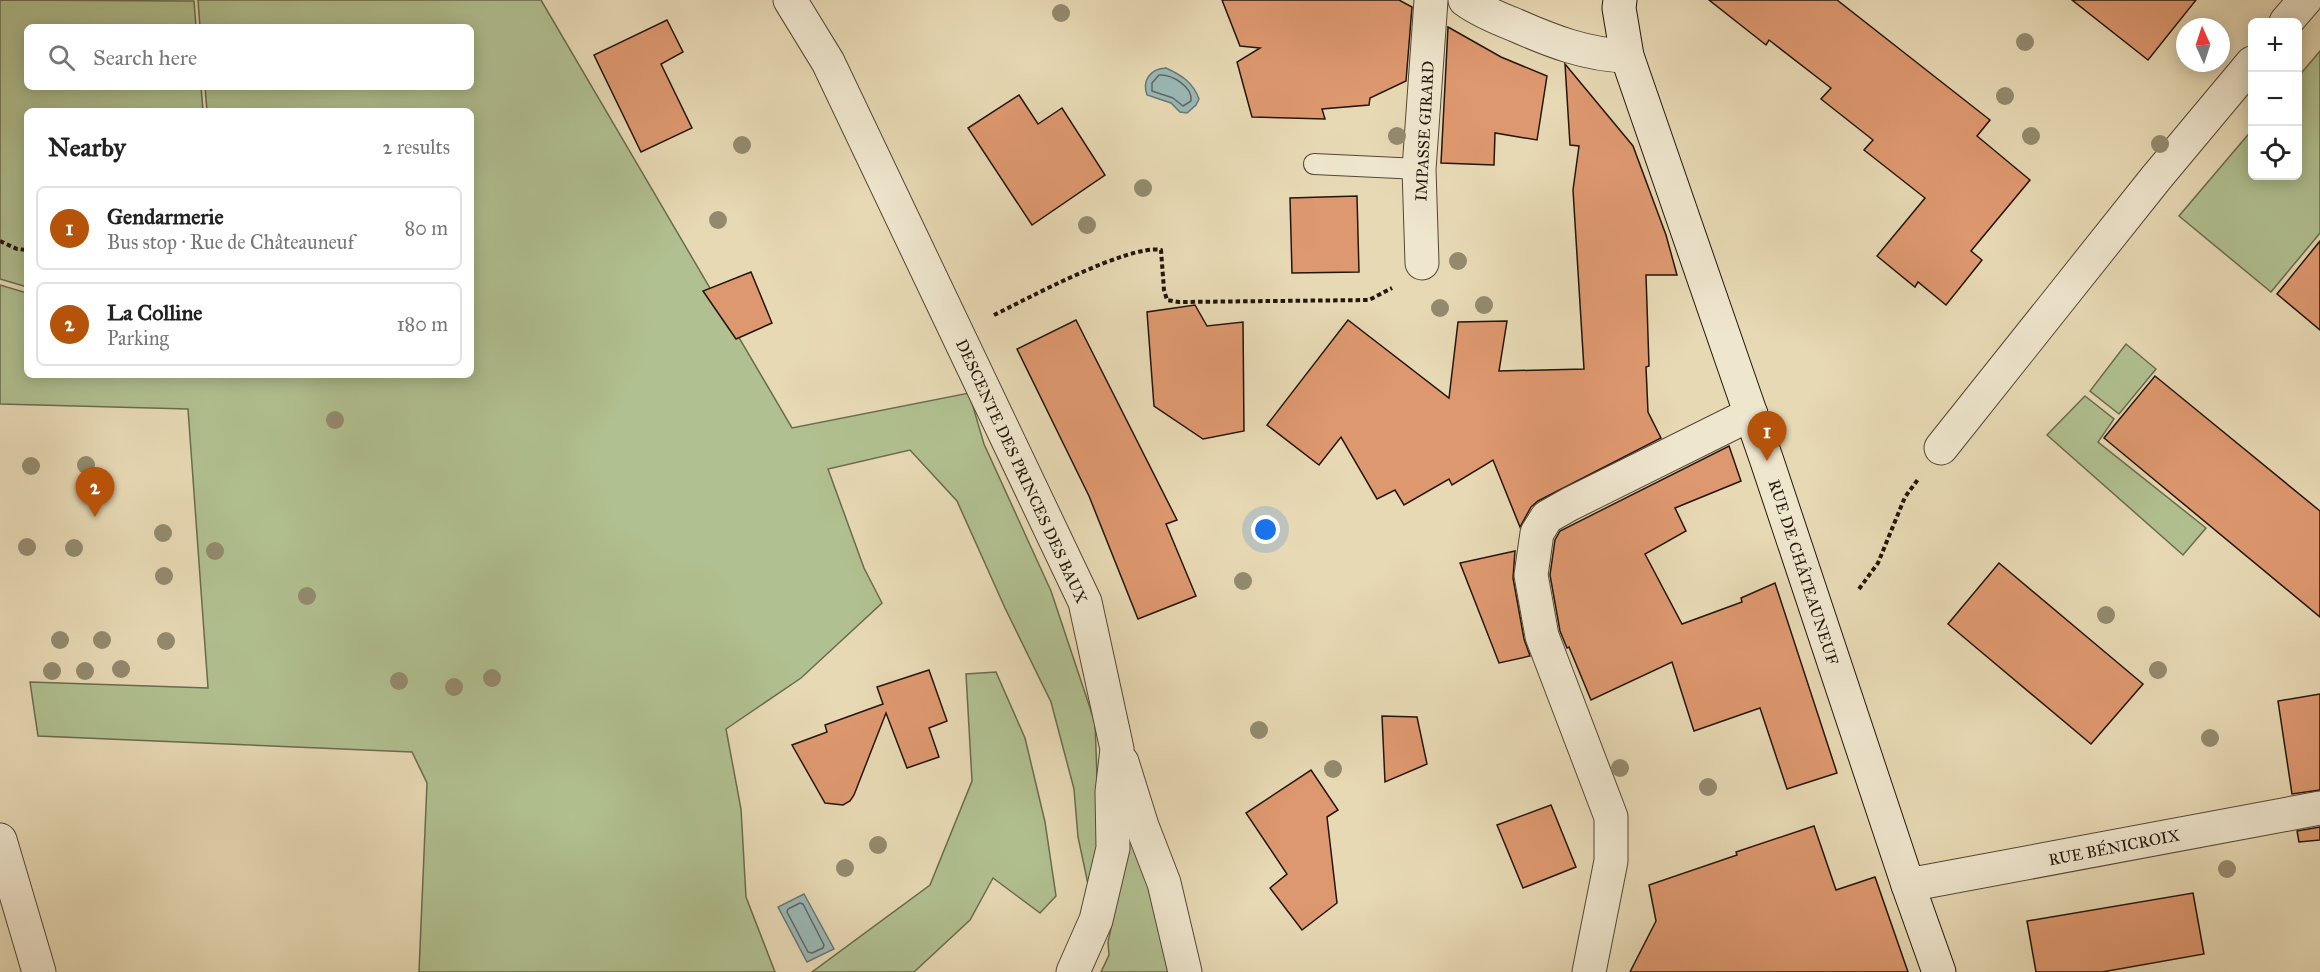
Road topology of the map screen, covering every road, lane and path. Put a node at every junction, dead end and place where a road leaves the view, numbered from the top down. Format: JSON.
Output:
{"nodes":[{"id":1,"x":790,"y":0,"type":"edge"},
{"id":2,"x":1431,"y":0,"type":"edge"},
{"id":3,"x":1465,"y":0,"type":"edge"},
{"id":4,"x":1620,"y":0,"type":"edge"},
{"id":5,"x":2305,"y":0,"type":"edge"},
{"id":6,"x":2289,"y":18,"type":"edge"},
{"id":7,"x":1627,"y":56,"type":"junction"},
{"id":8,"x":2248,"y":69,"type":"edge"},
{"id":9,"x":1314,"y":164,"type":"dead end"},
{"id":10,"x":1419,"y":169,"type":"junction"},
{"id":11,"x":0,"y":241,"type":"edge"},
{"id":12,"x":24,"y":250,"type":"edge"},
{"id":13,"x":1422,"y":263,"type":"joint"},
{"id":14,"x":958,"y":332,"type":"junction"},
{"id":15,"x":1751,"y":414,"type":"junction"},
{"id":16,"x":1941,"y":448,"type":"joint"},
{"id":17,"x":1859,"y":589,"type":"dead end"},
{"id":18,"x":1117,"y":749,"type":"junction"},
{"id":19,"x":2320,"y":808,"type":"edge"},
{"id":20,"x":0,"y":840,"type":"edge"},
{"id":21,"x":1908,"y":885,"type":"junction"},
{"id":22,"x":39,"y":972,"type":"edge"},
{"id":23,"x":1072,"y":972,"type":"edge"},
{"id":24,"x":1185,"y":972,"type":"edge"},
{"id":25,"x":1589,"y":972,"type":"edge"},
{"id":26,"x":1939,"y":972,"type":"edge"}],
"edges":[{"from":1,"to":14,"type":"street","name":"DESCENTE DES PRINCES DES BAUX"},
{"from":2,"to":10,"type":"street","name":"IMPASSE GIRARD"},
{"from":3,"to":7,"type":"street"},
{"from":4,"to":7,"type":"street","name":"RUE DE CHÂTEAUNEUF"},
{"from":5,"to":6,"type":"street"},
{"from":7,"to":15,"type":"street","name":"RUE DE CHÂTEAUNEUF"},
{"from":8,"to":16,"type":"street"},
{"from":9,"to":10,"type":"lane"},
{"from":10,"to":13,"type":"street","name":"IMPASSE GIRARD"},
{"from":11,"to":12,"type":"path"},
{"from":13,"to":14,"type":"path"},
{"from":14,"to":18,"type":"street","name":"DESCENTE DES PRINCES DES BAUX"},
{"from":15,"to":21,"type":"street","name":"RUE DE CHÂTEAUNEUF"},
{"from":15,"to":25,"type":"street"},
{"from":16,"to":17,"type":"path"},
{"from":18,"to":23,"type":"street","name":"DESCENTE DES PRINCES DES BAUX"},
{"from":18,"to":24,"type":"street"},
{"from":19,"to":21,"type":"street","name":"RUE BÉNICROIX"},
{"from":20,"to":22,"type":"street"},
{"from":21,"to":26,"type":"street","name":"RUE DE CHÂTEAUNEUF"}]}
